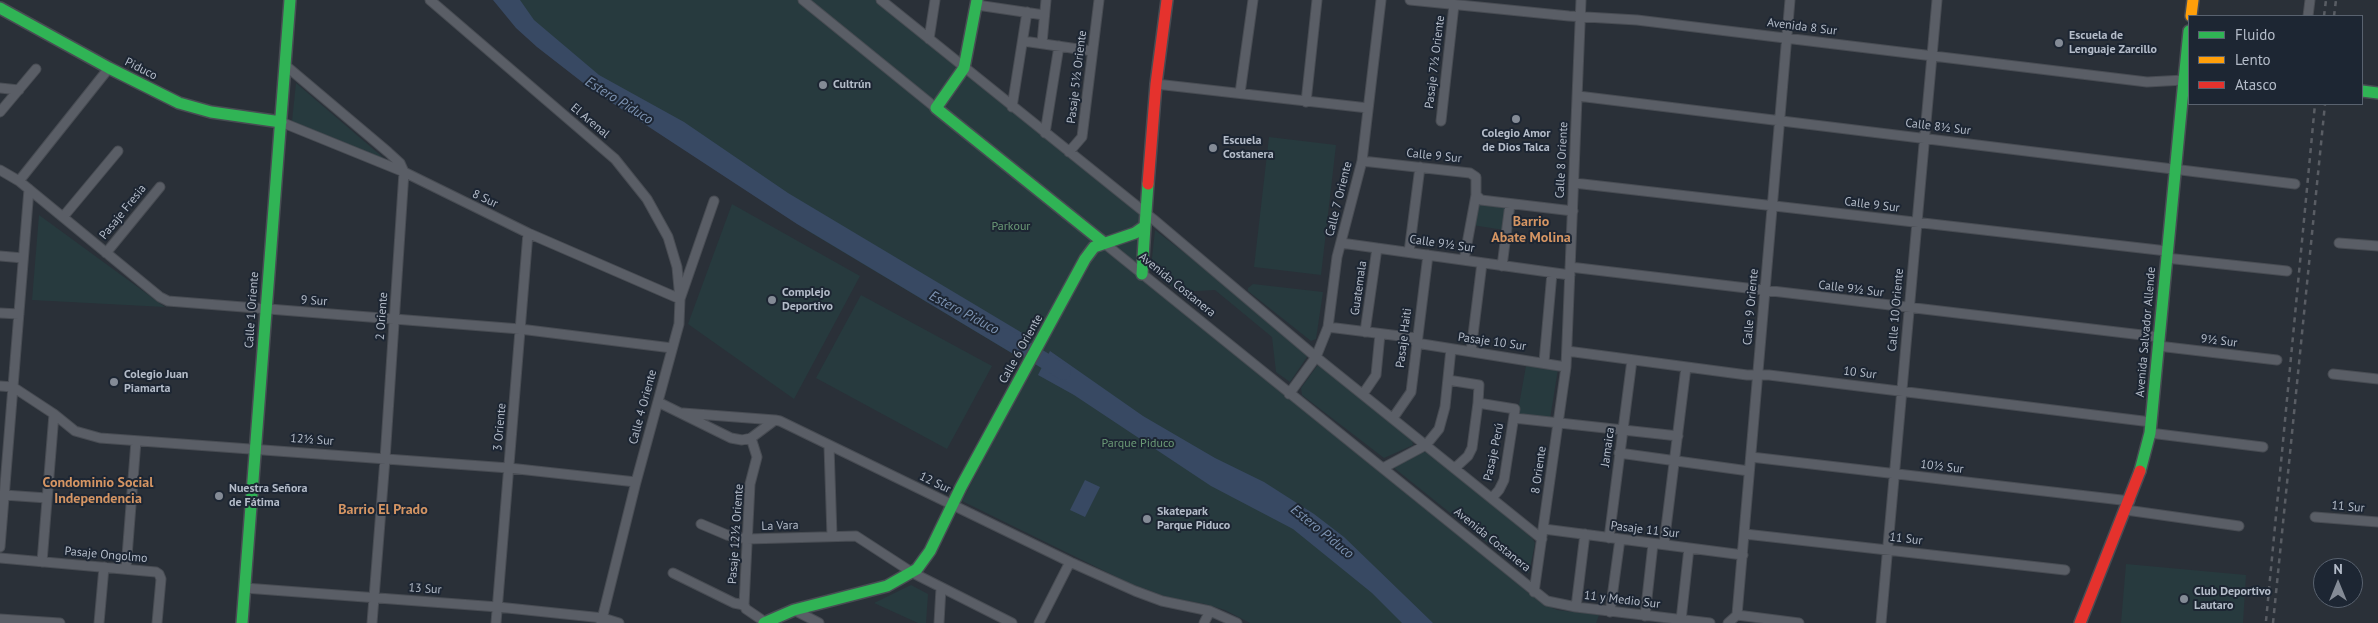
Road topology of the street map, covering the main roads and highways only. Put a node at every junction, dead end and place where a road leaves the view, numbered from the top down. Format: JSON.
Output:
{"nodes":[{"id":1,"x":290,"y":0,"type":"edge"},
{"id":2,"x":1167,"y":0,"type":"edge"},
{"id":3,"x":2193,"y":0,"type":"edge"},
{"id":4,"x":977,"y":3,"type":"edge"},
{"id":5,"x":0,"y":8,"type":"edge"},
{"id":6,"x":2191,"y":15,"type":"edge"},
{"id":7,"x":2188,"y":47,"type":"edge"},
{"id":8,"x":2186,"y":80,"type":"edge"},
{"id":9,"x":2363,"y":91,"type":"edge"},
{"id":10,"x":2378,"y":93,"type":"edge"},
{"id":11,"x":281,"y":122,"type":"junction"},
{"id":12,"x":1145,"y":220,"type":"junction"},
{"id":13,"x":1104,"y":243,"type":"junction"},
{"id":14,"x":1142,"y":274,"type":"road end"},
{"id":15,"x":764,"y":622,"type":"edge"},
{"id":16,"x":242,"y":623,"type":"edge"},
{"id":17,"x":2080,"y":623,"type":"edge"}],
"edges":[{"from":1,"to":11,"type":"main road","name":"Calle 1 Oriente"},
{"from":2,"to":12,"type":"main road"},
{"from":3,"to":6,"type":"main road"},
{"from":4,"to":13,"type":"main road","name":"Avenida Costanera"},
{"from":5,"to":11,"type":"main road","name":"Piduco"},
{"from":7,"to":8,"type":"main road","name":"Avenida Salvador Allende"},
{"from":8,"to":17,"type":"main road","name":"Avenida Salvador Allende"},
{"from":9,"to":10,"type":"main road"},
{"from":11,"to":16,"type":"main road","name":"Calle 1 Oriente"},
{"from":12,"to":13,"type":"main road","name":"Calle 6 Oriente"},
{"from":12,"to":14,"type":"main road"},
{"from":13,"to":15,"type":"main road","name":"Calle 6 Oriente"}]}
